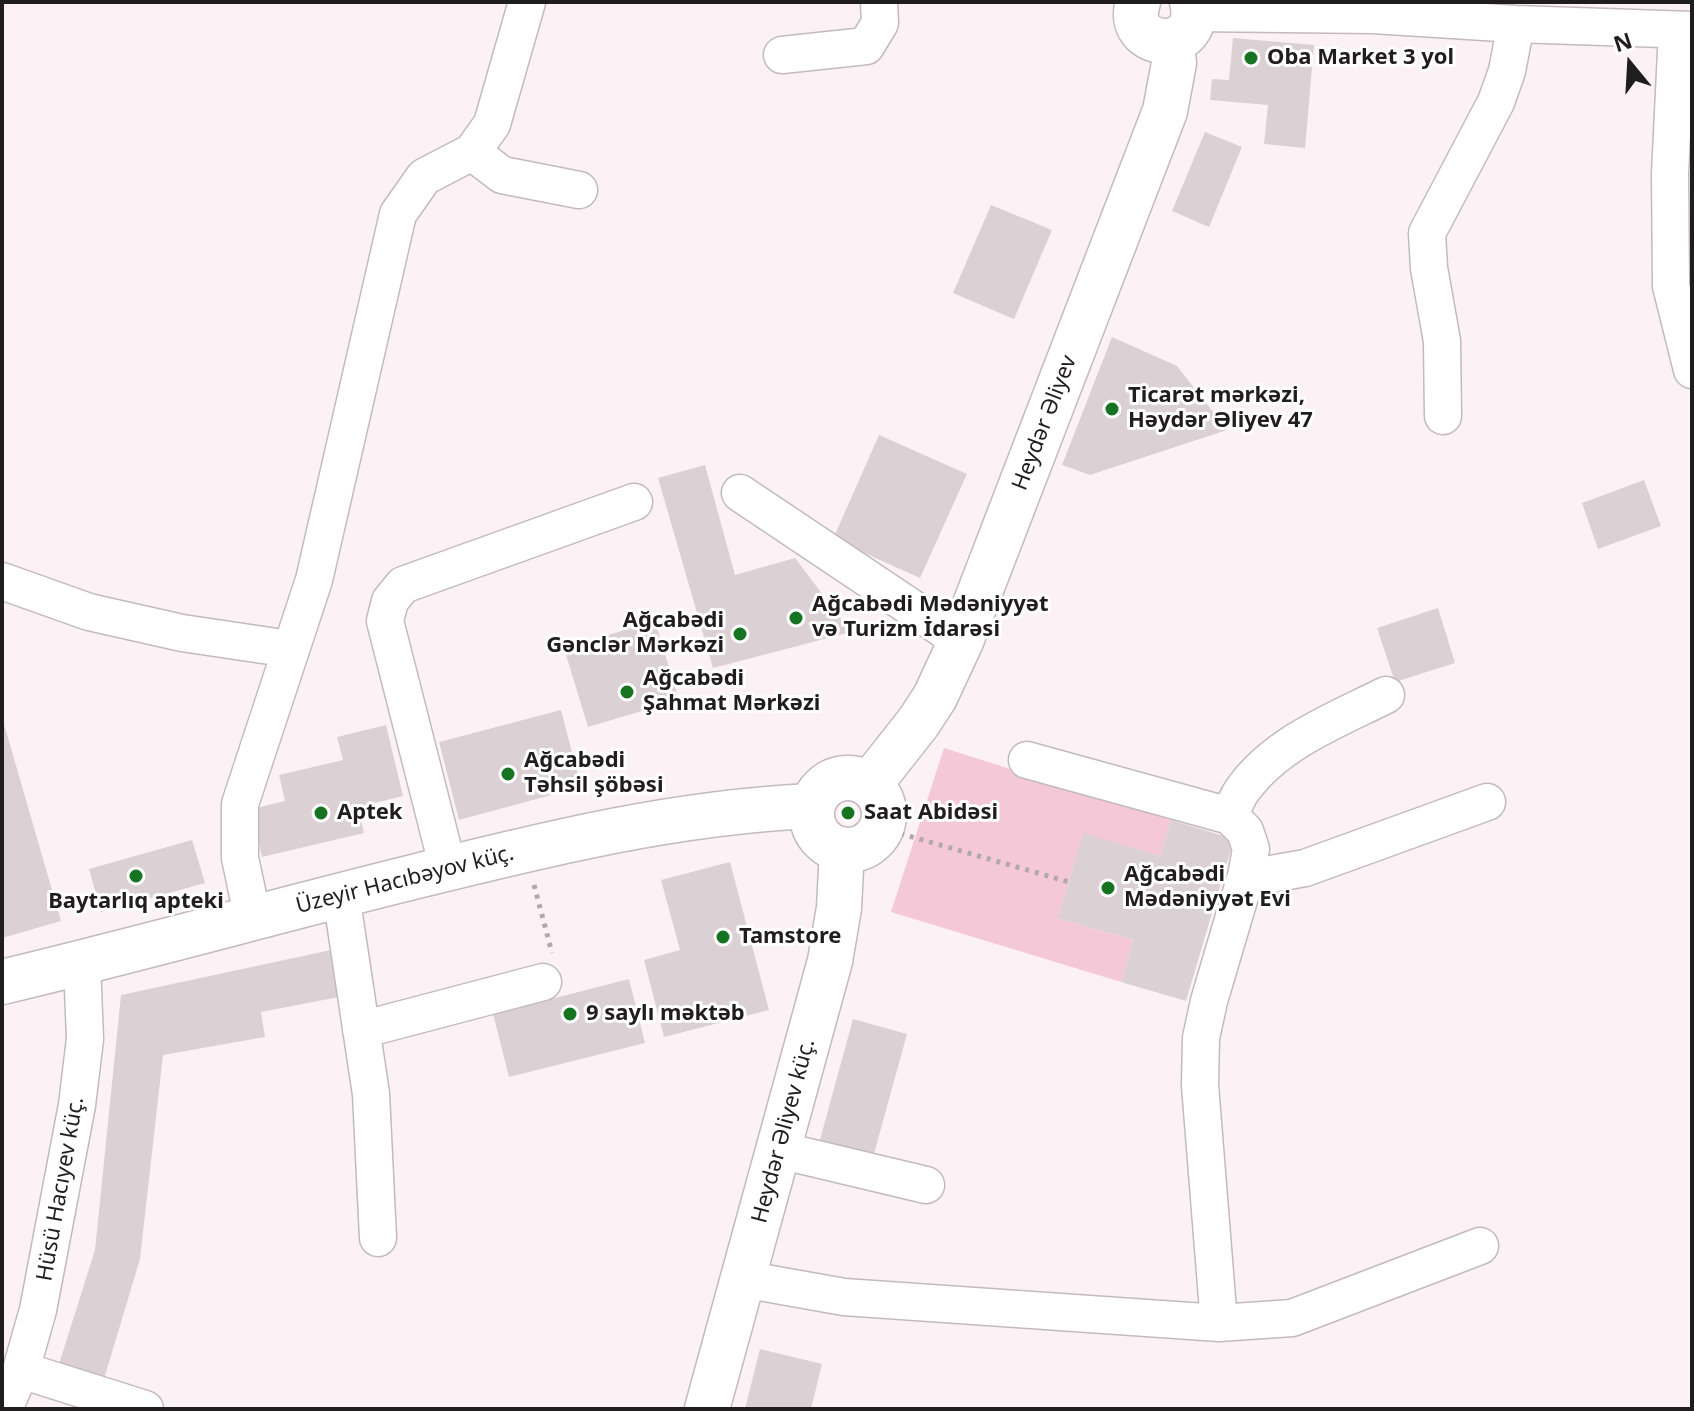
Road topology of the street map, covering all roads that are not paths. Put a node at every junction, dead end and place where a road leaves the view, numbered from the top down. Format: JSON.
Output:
{"nodes":[{"id":1,"x":527,"y":2,"type":"edge"},
{"id":2,"x":879,"y":2,"type":"edge"},
{"id":3,"x":1138,"y":2,"type":"edge"},
{"id":4,"x":1591,"y":15,"type":"edge"},
{"id":5,"x":1185,"y":19,"type":"edge"},
{"id":6,"x":1516,"y":24,"type":"junction"},
{"id":7,"x":1684,"y":30,"type":"edge"},
{"id":8,"x":782,"y":55,"type":"dead end"},
{"id":9,"x":472,"y":152,"type":"junction"},
{"id":10,"x":579,"y":190,"type":"dead end"},
{"id":11,"x":1692,"y":370,"type":"edge"},
{"id":12,"x":1443,"y":416,"type":"dead end"},
{"id":13,"x":740,"y":493,"type":"dead end"},
{"id":14,"x":634,"y":502,"type":"dead end"},
{"id":15,"x":2,"y":581,"type":"edge"},
{"id":16,"x":961,"y":641,"type":"junction"},
{"id":17,"x":290,"y":649,"type":"junction"},
{"id":18,"x":1386,"y":695,"type":"dead end"},
{"id":19,"x":1027,"y":760,"type":"dead end"},
{"id":20,"x":869,"y":785,"type":"junction"},
{"id":21,"x":1487,"y":802,"type":"dead end"},
{"id":22,"x":812,"y":806,"type":"junction"},
{"id":23,"x":1230,"y":816,"type":"junction"},
{"id":24,"x":842,"y":849,"type":"junction"},
{"id":25,"x":448,"y":868,"type":"junction"},
{"id":26,"x":1246,"y":876,"type":"junction"},
{"id":27,"x":341,"y":895,"type":"junction"},
{"id":28,"x":253,"y":919,"type":"junction"},
{"id":29,"x":82,"y":963,"type":"junction"},
{"id":30,"x":549,"y":974,"type":"road end"},
{"id":31,"x":2,"y":982,"type":"edge"},
{"id":32,"x":361,"y":1030,"type":"junction"},
{"id":33,"x":779,"y":1150,"type":"junction"},
{"id":34,"x":926,"y":1185,"type":"dead end"},
{"id":35,"x":378,"y":1238,"type":"dead end"},
{"id":36,"x":1480,"y":1246,"type":"dead end"},
{"id":37,"x":743,"y":1279,"type":"junction"},
{"id":38,"x":1219,"y":1323,"type":"junction"},
{"id":39,"x":21,"y":1370,"type":"junction"},
{"id":40,"x":4,"y":1409,"type":"edge"},
{"id":41,"x":145,"y":1409,"type":"edge"},
{"id":42,"x":707,"y":1409,"type":"edge"}],
"edges":[{"from":1,"to":9,"type":"street"},
{"from":2,"to":8,"type":"street"},
{"from":3,"to":5,"type":"main road"},
{"from":4,"to":6,"type":"street"},
{"from":4,"to":7,"type":"street"},
{"from":5,"to":6,"type":"street"},
{"from":5,"to":16,"type":"main road","name":"Heydər Əliyev"},
{"from":6,"to":12,"type":"street"},
{"from":7,"to":11,"type":"street"},
{"from":9,"to":10,"type":"street"},
{"from":9,"to":17,"type":"street"},
{"from":13,"to":16,"type":"street"},
{"from":14,"to":25,"type":"street"},
{"from":15,"to":17,"type":"street"},
{"from":16,"to":20,"type":"main road","name":"Heydər Əliyev"},
{"from":17,"to":28,"type":"street"},
{"from":18,"to":23,"type":"street"},
{"from":19,"to":23,"type":"street"},
{"from":20,"to":22,"type":"main road"},
{"from":20,"to":24,"type":"main road"},
{"from":21,"to":26,"type":"street"},
{"from":22,"to":24,"type":"main road"},
{"from":22,"to":25,"type":"main road","name":"Üzeyir Hacıbəyov küç."},
{"from":23,"to":26,"type":"street"},
{"from":24,"to":33,"type":"main road","name":"Heydər Əliyev küç."},
{"from":25,"to":27,"type":"main road","name":"Üzeyir Hacıbəyov küç."},
{"from":26,"to":38,"type":"street"},
{"from":27,"to":28,"type":"main road","name":"Üzeyir Hacıbəyov küç."},
{"from":27,"to":32,"type":"street"},
{"from":28,"to":29,"type":"main road","name":"Üzeyir Hacıbəyov küç."},
{"from":29,"to":31,"type":"main road","name":"Üzeyir Hacıbəyov küç."},
{"from":29,"to":39,"type":"street","name":"Hüsü Hacıyev küç."},
{"from":30,"to":32,"type":"street"},
{"from":32,"to":35,"type":"street"},
{"from":33,"to":34,"type":"street"},
{"from":33,"to":37,"type":"main road","name":"Heydər Əliyev küç."},
{"from":36,"to":38,"type":"street"},
{"from":37,"to":38,"type":"street"},
{"from":37,"to":42,"type":"main road","name":"Heydər Əliyev küç."},
{"from":39,"to":40,"type":"street","name":"Hüsü Hacıyev küç."},
{"from":39,"to":41,"type":"street"}]}
